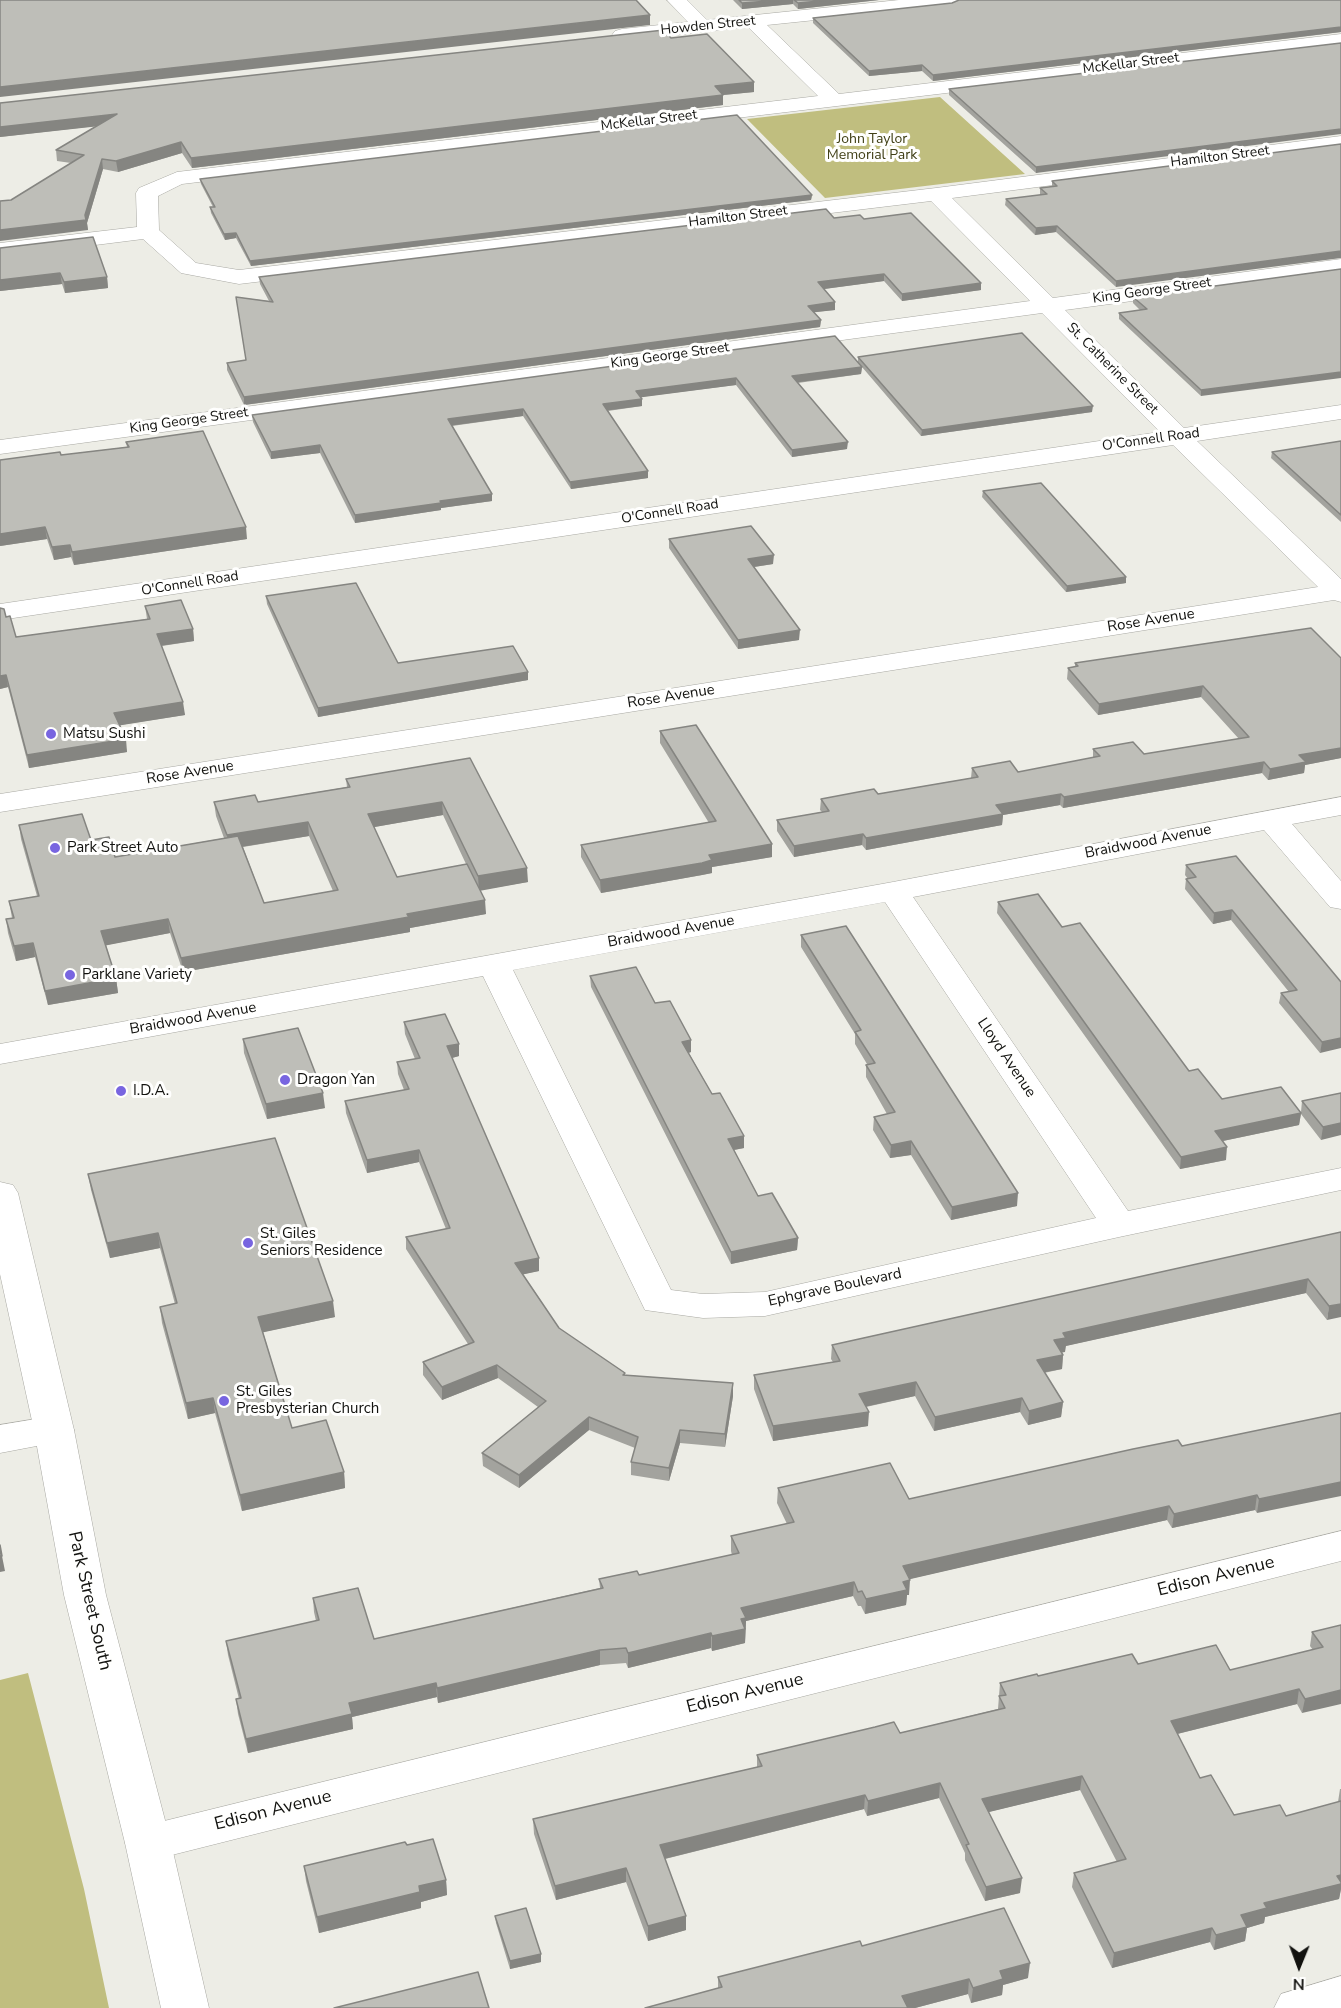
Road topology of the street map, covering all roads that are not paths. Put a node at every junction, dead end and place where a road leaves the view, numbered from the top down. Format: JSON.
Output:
{"nodes":[{"id":1,"x":676,"y":0,"type":"edge"},
{"id":2,"x":951,"y":0,"type":"edge"},
{"id":3,"x":753,"y":22,"type":"junction"},
{"id":4,"x":702,"y":26,"type":"junction"},
{"id":5,"x":607,"y":37,"type":"edge"},
{"id":6,"x":1341,"y":40,"type":"edge"},
{"id":7,"x":833,"y":99,"type":"junction"},
{"id":8,"x":1341,"y":142,"type":"edge"},
{"id":9,"x":936,"y":194,"type":"junction"},
{"id":10,"x":148,"y":232,"type":"junction"},
{"id":11,"x":0,"y":250,"type":"edge"},
{"id":12,"x":1341,"y":266,"type":"edge"},
{"id":13,"x":1048,"y":305,"type":"junction"},
{"id":14,"x":1341,"y":412,"type":"edge"},
{"id":15,"x":1178,"y":436,"type":"junction"},
{"id":16,"x":0,"y":447,"type":"edge"},
{"id":17,"x":1340,"y":592,"type":"edge"},
{"id":18,"x":0,"y":612,"type":"edge"},
{"id":19,"x":0,"y":802,"type":"edge"},
{"id":20,"x":1341,"y":806,"type":"edge"},
{"id":21,"x":1270,"y":818,"type":"junction"},
{"id":22,"x":892,"y":891,"type":"junction"},
{"id":23,"x":1341,"y":900,"type":"edge"},
{"id":24,"x":494,"y":964,"type":"junction"},
{"id":25,"x":0,"y":1054,"type":"edge"},
{"id":26,"x":1341,"y":1179,"type":"edge"},
{"id":27,"x":0,"y":1193,"type":"edge"},
{"id":28,"x":1119,"y":1225,"type":"junction"},
{"id":29,"x":54,"y":1430,"type":"junction"},
{"id":30,"x":0,"y":1439,"type":"edge"},
{"id":31,"x":1341,"y":1546,"type":"edge"},
{"id":32,"x":148,"y":1843,"type":"junction"},
{"id":33,"x":1341,"y":1995,"type":"edge"},
{"id":34,"x":185,"y":2008,"type":"edge"},
{"id":35,"x":1298,"y":2008,"type":"edge"}],
"edges":[{"from":1,"to":4,"type":"street"},
{"from":2,"to":3,"type":"street","name":"Howden Street"},
{"from":3,"to":4,"type":"street","name":"Howden Street"},
{"from":3,"to":7,"type":"street"},
{"from":4,"to":5,"type":"street","name":"Howden Street"},
{"from":6,"to":7,"type":"street","name":"McKellar Street"},
{"from":7,"to":10,"type":"street","name":"McKellar Street"},
{"from":8,"to":9,"type":"street","name":"Hamilton Street"},
{"from":9,"to":10,"type":"street","name":"Hamilton Street"},
{"from":9,"to":13,"type":"street","name":"St. Catherine Street"},
{"from":10,"to":11,"type":"street"},
{"from":12,"to":13,"type":"street","name":"King George Street"},
{"from":13,"to":15,"type":"street","name":"St. Catherine Street"},
{"from":13,"to":16,"type":"street","name":"King George Street"},
{"from":14,"to":15,"type":"street","name":"O'Connell Road"},
{"from":15,"to":17,"type":"street","name":"St. Catherine Street"},
{"from":15,"to":18,"type":"street","name":"O'Connell Road"},
{"from":17,"to":19,"type":"street","name":"Rose Avenue"},
{"from":20,"to":21,"type":"street","name":"Braidwood Avenue"},
{"from":21,"to":22,"type":"street","name":"Braidwood Avenue"},
{"from":21,"to":23,"type":"street"},
{"from":22,"to":24,"type":"street","name":"Braidwood Avenue"},
{"from":22,"to":28,"type":"street","name":"Lloyd Avenue"},
{"from":24,"to":25,"type":"street","name":"Braidwood Avenue"},
{"from":24,"to":28,"type":"street","name":"Ephgrave Boulevard"},
{"from":26,"to":28,"type":"street","name":"Ephgrave Boulevard"},
{"from":27,"to":29,"type":"street","name":"Park Street South"},
{"from":29,"to":30,"type":"street"},
{"from":29,"to":32,"type":"street","name":"Park Street South"},
{"from":31,"to":32,"type":"street","name":"Edison Avenue"},
{"from":32,"to":34,"type":"street","name":"Park Street South"},
{"from":33,"to":35,"type":"street"}]}
